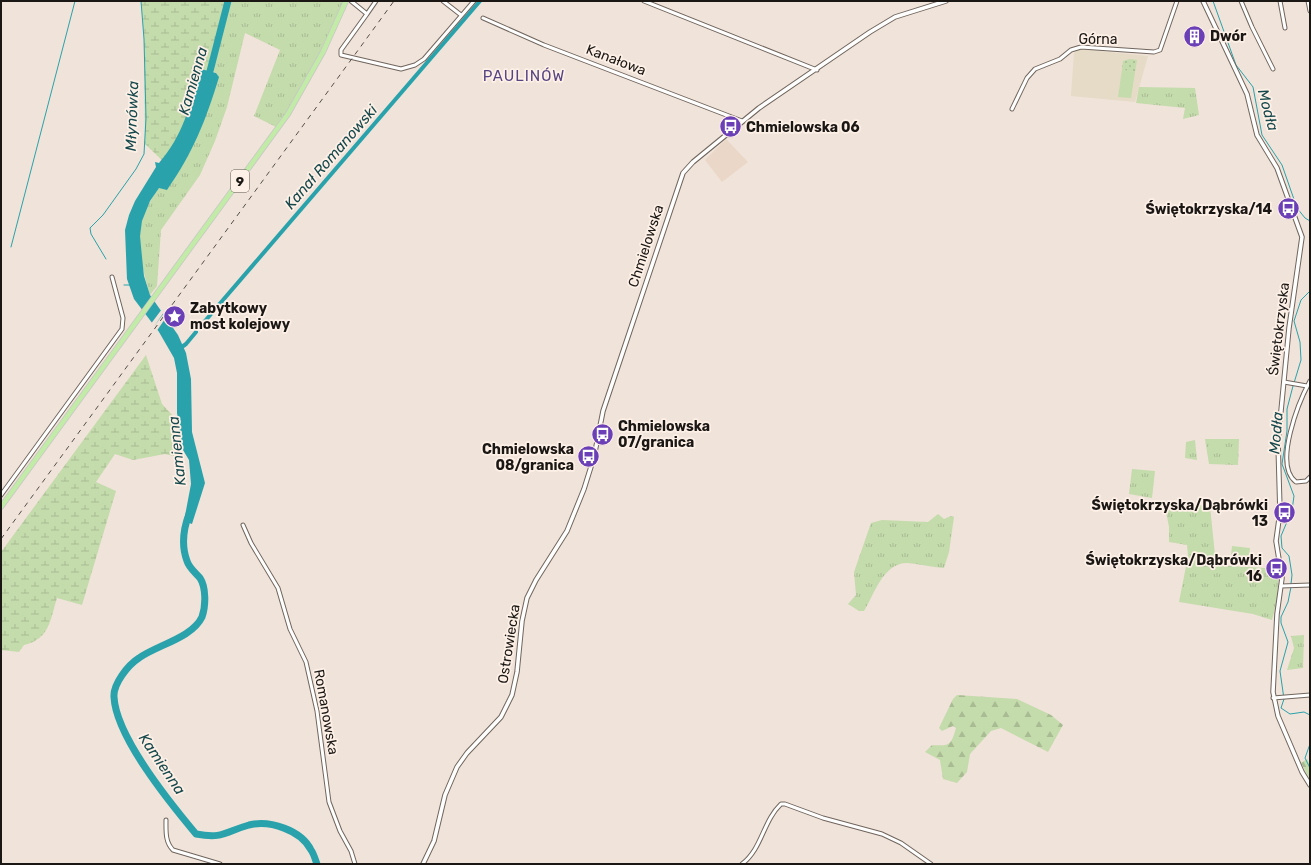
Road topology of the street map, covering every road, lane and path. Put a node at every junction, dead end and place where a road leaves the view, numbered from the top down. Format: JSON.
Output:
{"nodes":[{"id":1,"x":346,"y":1,"type":"edge"},
{"id":2,"x":351,"y":1,"type":"edge"},
{"id":3,"x":376,"y":1,"type":"edge"},
{"id":4,"x":443,"y":1,"type":"edge"},
{"id":5,"x":474,"y":1,"type":"edge"},
{"id":6,"x":644,"y":1,"type":"edge"},
{"id":7,"x":946,"y":1,"type":"edge"},
{"id":8,"x":1177,"y":1,"type":"edge"},
{"id":9,"x":1203,"y":1,"type":"edge"},
{"id":10,"x":1241,"y":1,"type":"edge"},
{"id":11,"x":1280,"y":1,"type":"edge"},
{"id":12,"x":1308,"y":1,"type":"edge"},
{"id":13,"x":1310,"y":11,"type":"edge"},
{"id":14,"x":367,"y":14,"type":"junction"},
{"id":15,"x":461,"y":15,"type":"junction"},
{"id":16,"x":483,"y":18,"type":"dead end"},
{"id":17,"x":1285,"y":28,"type":"dead end"},
{"id":18,"x":1274,"y":69,"type":"dead end"},
{"id":19,"x":817,"y":70,"type":"junction"},
{"id":20,"x":1012,"y":109,"type":"dead end"},
{"id":21,"x":742,"y":121,"type":"junction"},
{"id":22,"x":112,"y":277,"type":"dead end"},
{"id":23,"x":1310,"y":381,"type":"edge"},
{"id":24,"x":1285,"y":383,"type":"junction"},
{"id":25,"x":1307,"y":386,"type":"junction"},
{"id":26,"x":1310,"y":477,"type":"edge"},
{"id":27,"x":584,"y":489,"type":"joint"},
{"id":28,"x":1,"y":495,"type":"edge"},
{"id":29,"x":1,"y":507,"type":"edge"},
{"id":30,"x":243,"y":525,"type":"dead end"},
{"id":31,"x":1310,"y":585,"type":"edge"},
{"id":32,"x":1281,"y":586,"type":"junction"},
{"id":33,"x":1310,"y":695,"type":"edge"},
{"id":34,"x":1273,"y":698,"type":"junction"},
{"id":35,"x":1310,"y":785,"type":"edge"},
{"id":36,"x":166,"y":820,"type":"dead end"},
{"id":37,"x":220,"y":864,"type":"edge"},
{"id":38,"x":355,"y":864,"type":"edge"},
{"id":39,"x":423,"y":864,"type":"edge"},
{"id":40,"x":742,"y":864,"type":"edge"},
{"id":41,"x":932,"y":864,"type":"edge"}],
"edges":[{"from":1,"to":29,"type":"main road","number":"9"},
{"from":2,"to":14,"type":"street"},
{"from":3,"to":14,"type":"street"},
{"from":4,"to":15,"type":"street"},
{"from":5,"to":15,"type":"street"},
{"from":6,"to":19,"type":"street"},
{"from":7,"to":19,"type":"street","name":"Chmielowska"},
{"from":8,"to":20,"type":"street","name":"Górna"},
{"from":9,"to":24,"type":"street","name":"Świętokrzyska"},
{"from":10,"to":18,"type":"street"},
{"from":11,"to":17,"type":"street"},
{"from":12,"to":13,"type":"street"},
{"from":14,"to":15,"type":"street"},
{"from":16,"to":21,"type":"street","name":"Kanałowa"},
{"from":19,"to":21,"type":"street","name":"Chmielowska"},
{"from":21,"to":27,"type":"street","name":"Chmielowska"},
{"from":22,"to":28,"type":"street"},
{"from":23,"to":25,"type":"street"},
{"from":24,"to":25,"type":"street"},
{"from":24,"to":32,"type":"street","name":"Świętokrzyska"},
{"from":25,"to":26,"type":"street"},
{"from":27,"to":39,"type":"street","name":"Ostrowiecka"},
{"from":30,"to":38,"type":"street","name":"Romanowska"},
{"from":31,"to":32,"type":"street"},
{"from":32,"to":34,"type":"street","name":"Świętokrzyska"},
{"from":33,"to":34,"type":"street"},
{"from":34,"to":35,"type":"street"},
{"from":36,"to":37,"type":"street"},
{"from":40,"to":41,"type":"street"}]}
